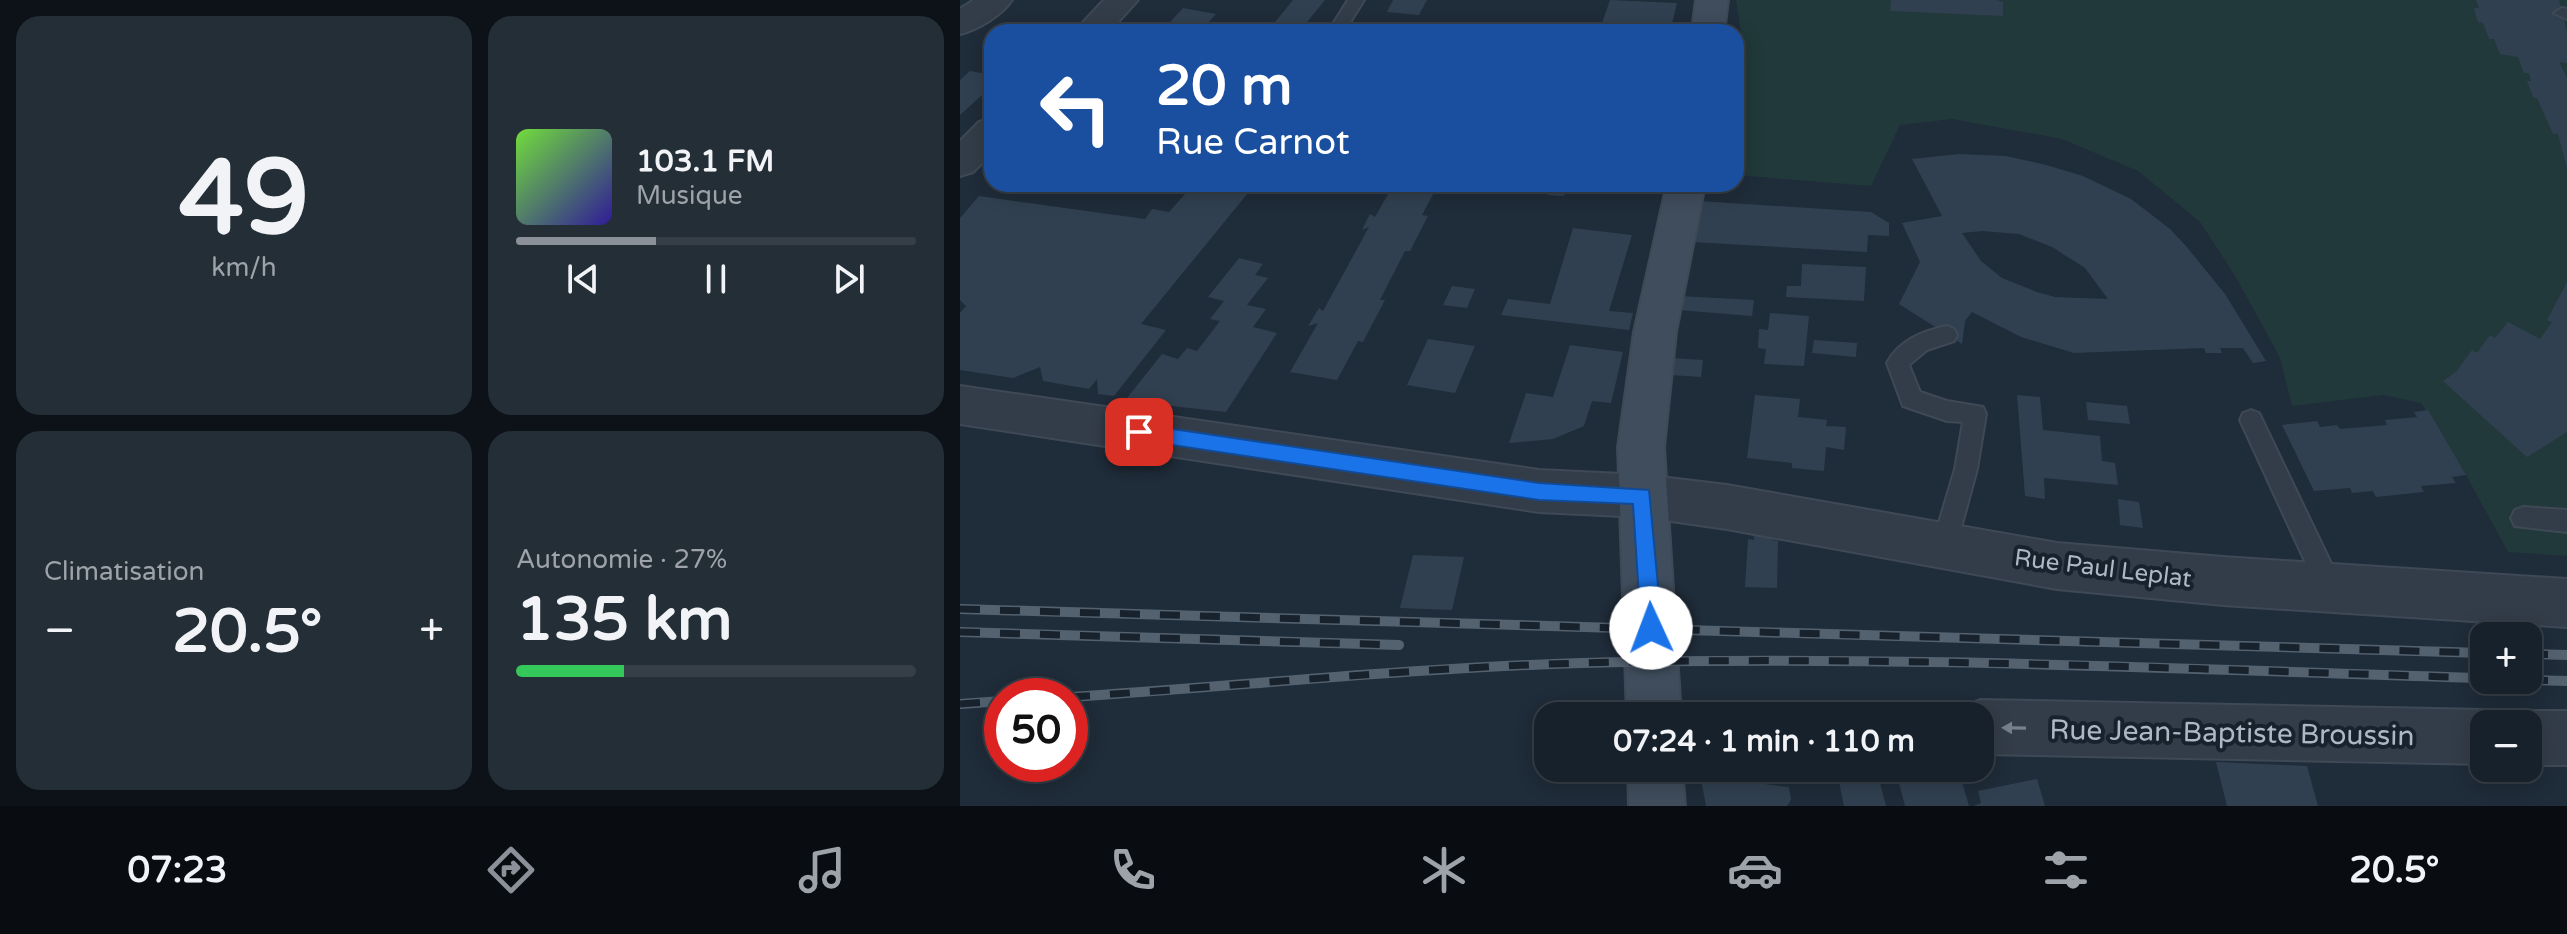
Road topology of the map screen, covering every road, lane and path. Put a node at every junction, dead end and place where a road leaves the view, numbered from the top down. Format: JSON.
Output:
{"nodes":[{"id":1,"x":996,"y":0,"type":"edge"},
{"id":2,"x":1122,"y":0,"type":"edge"},
{"id":3,"x":1356,"y":0,"type":"edge"},
{"id":4,"x":1712,"y":0,"type":"edge"},
{"id":5,"x":960,"y":24,"type":"edge"},
{"id":6,"x":1098,"y":24,"type":"edge"},
{"id":7,"x":1341,"y":24,"type":"edge"},
{"id":8,"x":1709,"y":24,"type":"edge"},
{"id":9,"x":984,"y":139,"type":"edge"},
{"id":10,"x":960,"y":163,"type":"edge"},
{"id":11,"x":1684,"y":192,"type":"edge"},
{"id":12,"x":1947,"y":335,"type":"dead end"},
{"id":13,"x":960,"y":405,"type":"edge"},
{"id":14,"x":2251,"y":420,"type":"dead end"},
{"id":15,"x":1643,"y":496,"type":"junction"},
{"id":16,"x":2523,"y":518,"type":"dead end"},
{"id":17,"x":2567,"y":521,"type":"edge"},
{"id":18,"x":1944,"y":546,"type":"junction"},
{"id":19,"x":2330,"y":588,"type":"junction"},
{"id":20,"x":2567,"y":603,"type":"edge"},
{"id":21,"x":1654,"y":702,"type":"edge"},
{"id":22,"x":1994,"y":727,"type":"edge"},
{"id":23,"x":2470,"y":737,"type":"edge"},
{"id":24,"x":2542,"y":738,"type":"edge"},
{"id":25,"x":2567,"y":738,"type":"edge"},
{"id":26,"x":1656,"y":782,"type":"edge"},
{"id":27,"x":1657,"y":806,"type":"edge"}],
"edges":[{"from":1,"to":5,"type":"street"},
{"from":2,"to":6,"type":"street"},
{"from":3,"to":7,"type":"lane"},
{"from":4,"to":8,"type":"main road"},
{"from":9,"to":10,"type":"street"},
{"from":11,"to":15,"type":"main road"},
{"from":12,"to":18,"type":"lane"},
{"from":13,"to":15,"type":"street","name":"Rue Paul Leplat"},
{"from":14,"to":19,"type":"lane"},
{"from":15,"to":18,"type":"street","name":"Rue Paul Leplat"},
{"from":15,"to":21,"type":"main road"},
{"from":16,"to":17,"type":"lane"},
{"from":18,"to":19,"type":"street","name":"Rue Paul Leplat"},
{"from":19,"to":20,"type":"street","name":"Rue Paul Leplat"},
{"from":23,"to":22,"type":"street","name":"Rue Jean-Baptiste Broussin","one_way":true},
{"from":24,"to":25,"type":"street"},
{"from":26,"to":27,"type":"main road"}]}
